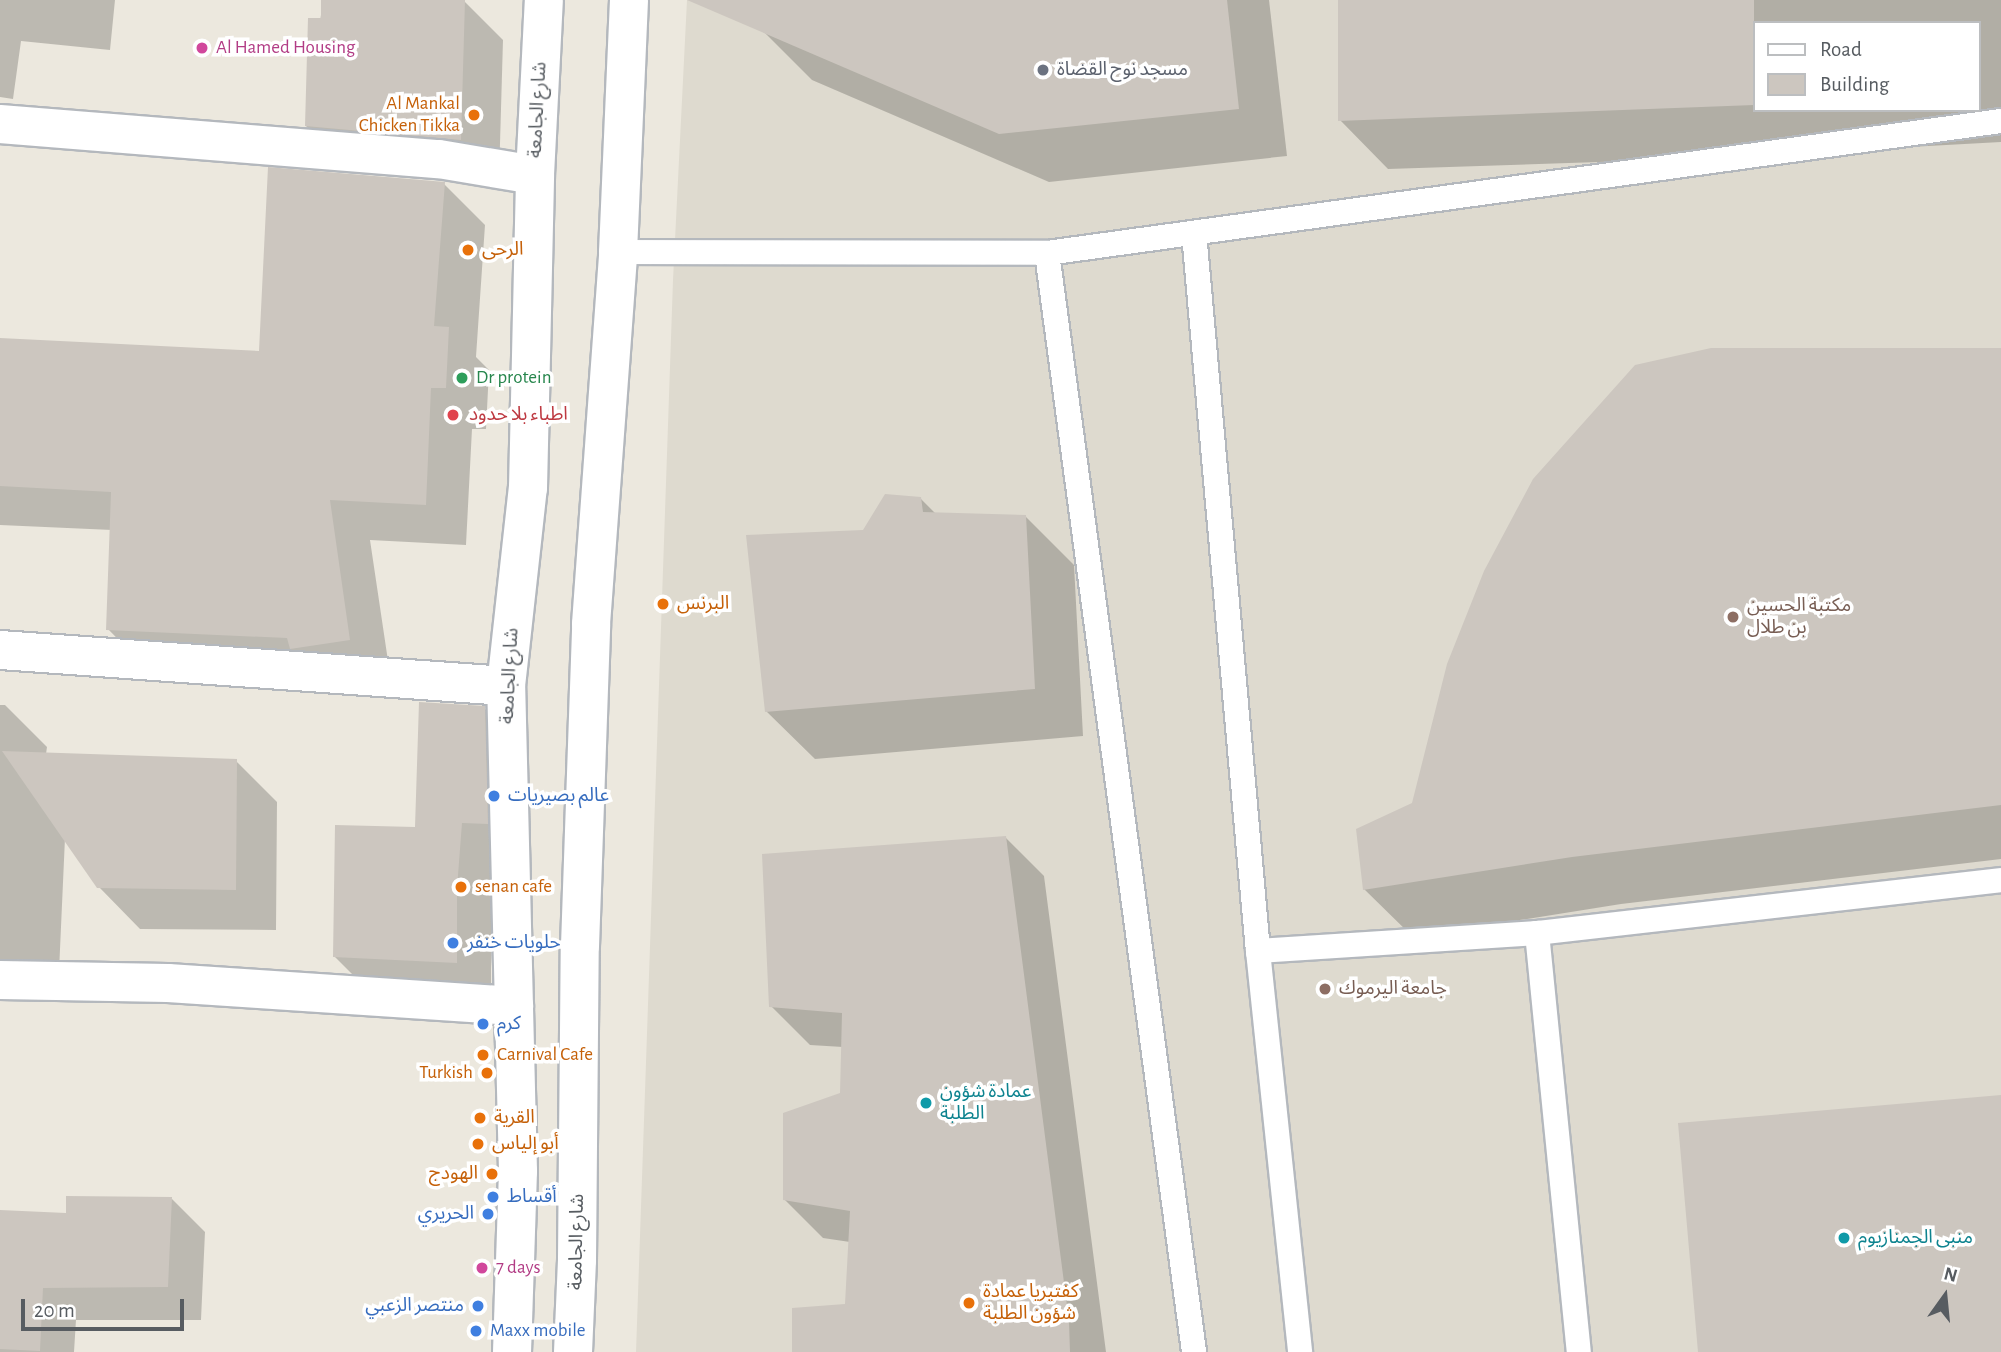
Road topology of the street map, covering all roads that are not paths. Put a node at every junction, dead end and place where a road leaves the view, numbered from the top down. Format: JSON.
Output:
{"nodes":[{"id":1,"x":544,"y":0,"type":"edge"},
{"id":2,"x":629,"y":0,"type":"edge"},
{"id":3,"x":2001,"y":121,"type":"edge"},
{"id":4,"x":0,"y":124,"type":"edge"},
{"id":5,"x":535,"y":175,"type":"junction"},
{"id":6,"x":1194,"y":233,"type":"junction"},
{"id":7,"x":618,"y":252,"type":"junction"},
{"id":8,"x":1047,"y":253,"type":"junction"},
{"id":9,"x":0,"y":650,"type":"edge"},
{"id":10,"x":506,"y":686,"type":"junction"},
{"id":11,"x":2001,"y":880,"type":"edge"},
{"id":12,"x":1537,"y":933,"type":"junction"},
{"id":13,"x":1258,"y":951,"type":"junction"},
{"id":14,"x":0,"y":979,"type":"edge"},
{"id":15,"x":514,"y":1006,"type":"junction"},
{"id":16,"x":512,"y":1352,"type":"edge"},
{"id":17,"x":573,"y":1352,"type":"edge"},
{"id":18,"x":1194,"y":1352,"type":"edge"},
{"id":19,"x":1300,"y":1352,"type":"edge"},
{"id":20,"x":1579,"y":1352,"type":"edge"}],
"edges":[{"from":1,"to":5,"type":"main road","name":"شارع الجامعة"},
{"from":2,"to":7,"type":"main road","name":"شارع الجامعة"},
{"from":3,"to":6,"type":"lane"},
{"from":4,"to":5,"type":"main road"},
{"from":5,"to":10,"type":"main road","name":"شارع الجامعة"},
{"from":6,"to":8,"type":"lane"},
{"from":6,"to":13,"type":"lane"},
{"from":7,"to":8,"type":"lane"},
{"from":7,"to":17,"type":"main road","name":"شارع الجامعة"},
{"from":8,"to":18,"type":"lane"},
{"from":9,"to":10,"type":"main road"},
{"from":10,"to":15,"type":"main road","name":"شارع الجامعة"},
{"from":11,"to":12,"type":"lane"},
{"from":12,"to":13,"type":"lane"},
{"from":12,"to":20,"type":"lane"},
{"from":13,"to":19,"type":"lane"},
{"from":14,"to":15,"type":"main road"},
{"from":15,"to":16,"type":"main road","name":"شارع الجامعة"}]}
